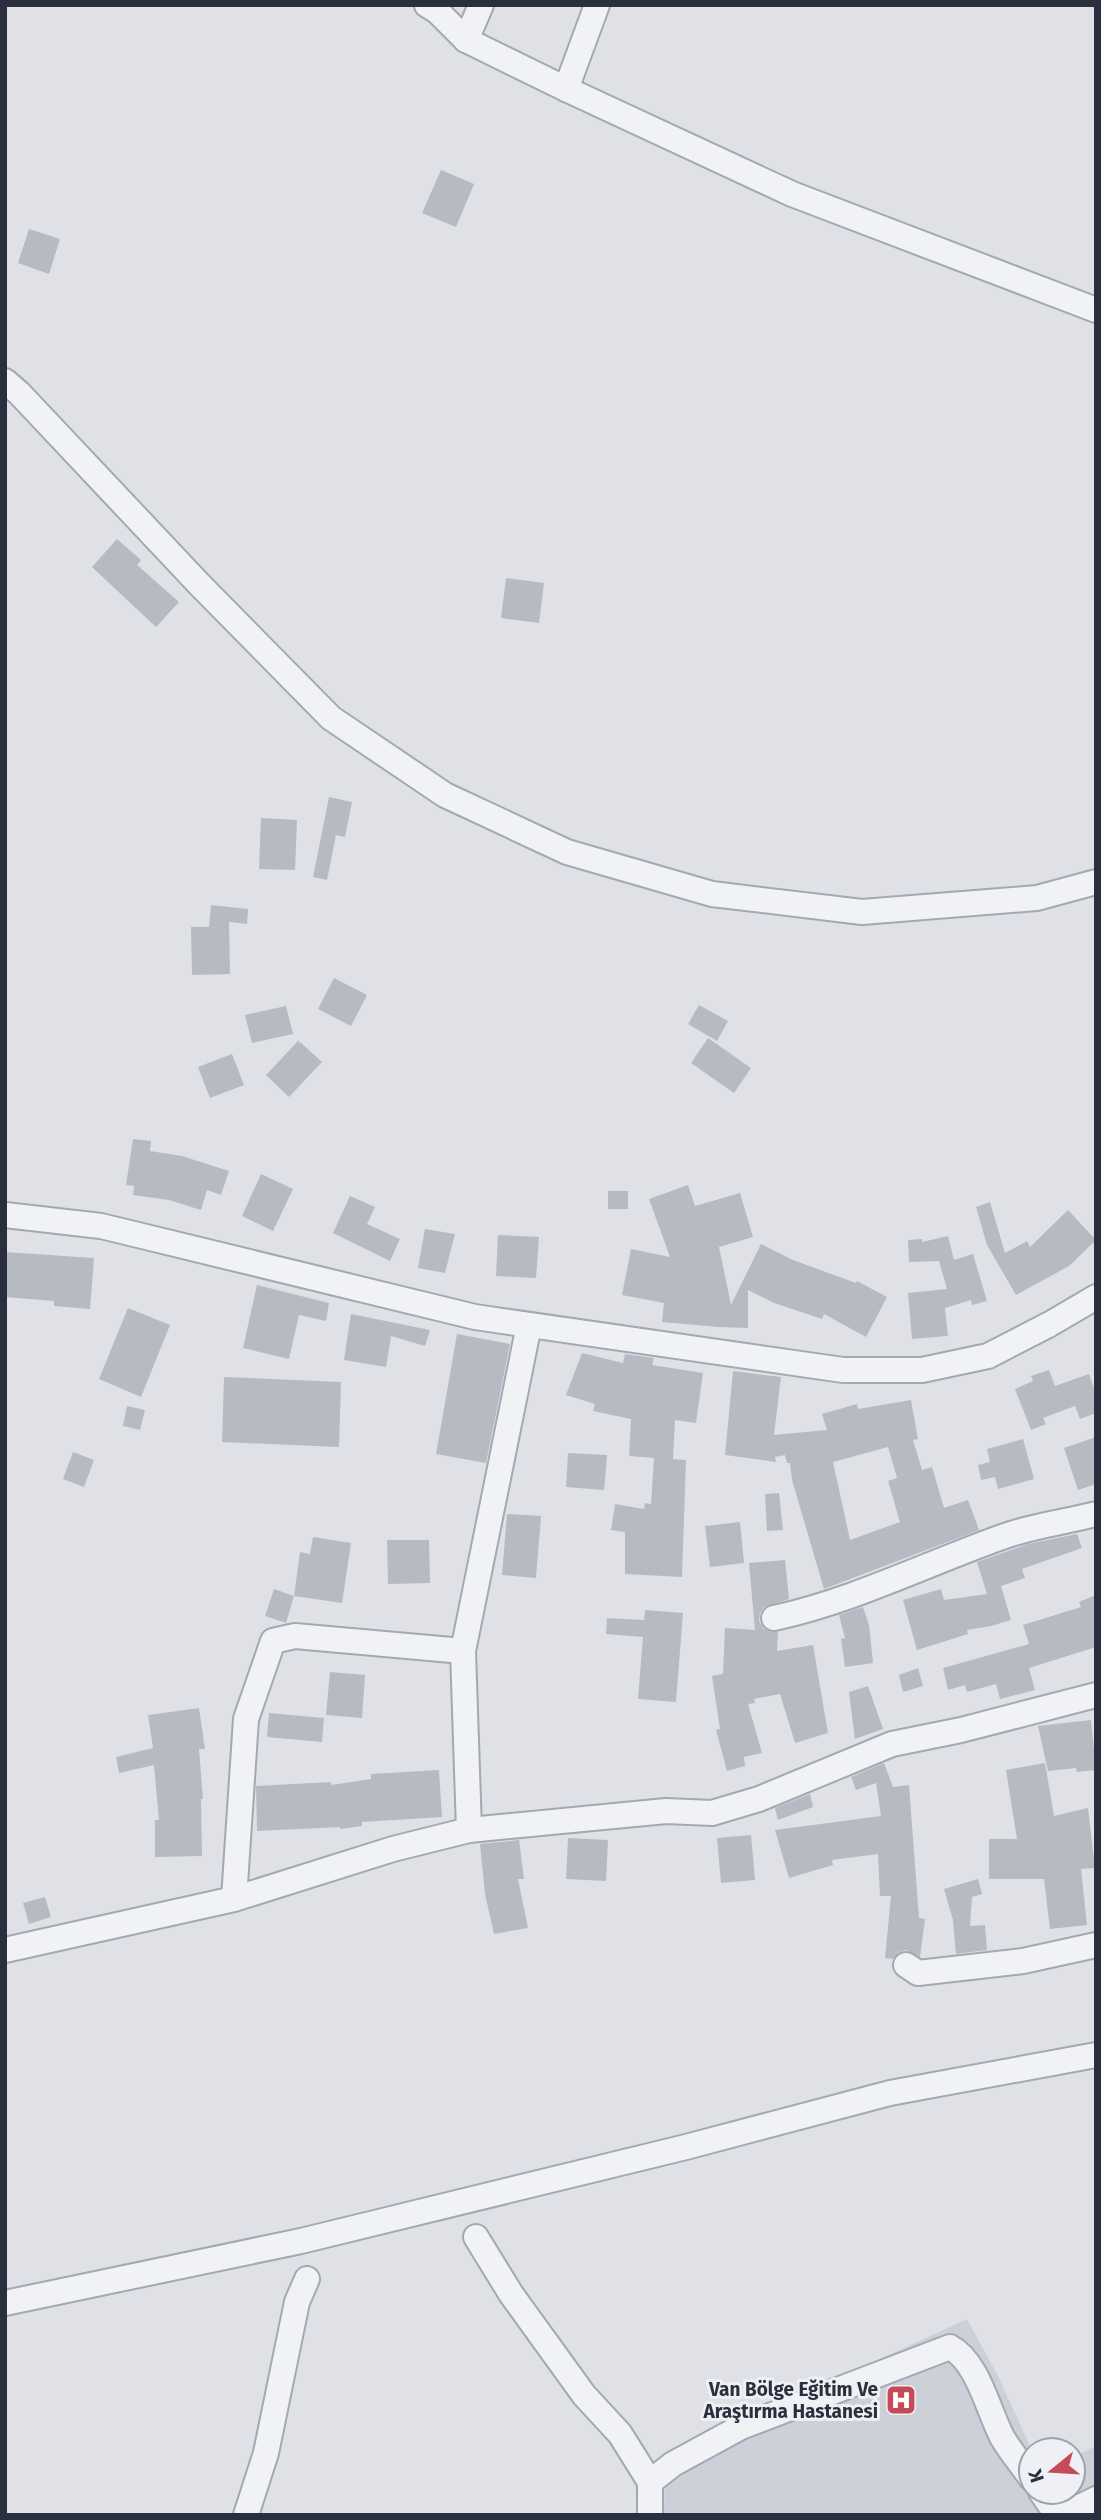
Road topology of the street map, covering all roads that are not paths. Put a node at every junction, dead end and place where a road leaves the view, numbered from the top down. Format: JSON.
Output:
{"nodes":[{"id":1,"x":427,"y":5,"type":"edge"},
{"id":2,"x":481,"y":5,"type":"edge"},
{"id":3,"x":597,"y":5,"type":"edge"},
{"id":4,"x":466,"y":40,"type":"junction"},
{"id":5,"x":566,"y":89,"type":"junction"},
{"id":6,"x":1096,"y":310,"type":"edge"},
{"id":7,"x":5,"y":381,"type":"edge"},
{"id":8,"x":1096,"y":882,"type":"edge"},
{"id":9,"x":5,"y":1215,"type":"edge"},
{"id":10,"x":1096,"y":1297,"type":"edge"},
{"id":11,"x":529,"y":1325,"type":"junction"},
{"id":12,"x":1096,"y":1514,"type":"edge"},
{"id":13,"x":775,"y":1618,"type":"dead end"},
{"id":14,"x":463,"y":1651,"type":"junction"},
{"id":15,"x":1096,"y":1695,"type":"edge"},
{"id":16,"x":469,"y":1830,"type":"junction"},
{"id":17,"x":233,"y":1899,"type":"junction"},
{"id":18,"x":1096,"y":1945,"type":"edge"},
{"id":19,"x":5,"y":1950,"type":"edge"},
{"id":20,"x":906,"y":1965,"type":"dead end"},
{"id":21,"x":1096,"y":2055,"type":"edge"},
{"id":22,"x":476,"y":2237,"type":"dead end"},
{"id":23,"x":307,"y":2279,"type":"dead end"},
{"id":24,"x":5,"y":2303,"type":"edge"},
{"id":25,"x":1017,"y":2458,"type":"edge"},
{"id":26,"x":650,"y":2482,"type":"junction"},
{"id":27,"x":1096,"y":2499,"type":"edge"},
{"id":28,"x":246,"y":2515,"type":"edge"},
{"id":29,"x":650,"y":2515,"type":"edge"},
{"id":30,"x":1063,"y":2515,"type":"edge"}],
"edges":[{"from":1,"to":4,"type":"street"},
{"from":2,"to":4,"type":"street"},
{"from":3,"to":5,"type":"street"},
{"from":4,"to":5,"type":"street"},
{"from":5,"to":6,"type":"street"},
{"from":7,"to":8,"type":"street"},
{"from":9,"to":11,"type":"street"},
{"from":10,"to":11,"type":"street"},
{"from":11,"to":14,"type":"street"},
{"from":12,"to":13,"type":"street"},
{"from":14,"to":16,"type":"street"},
{"from":14,"to":17,"type":"street"},
{"from":15,"to":16,"type":"street"},
{"from":16,"to":17,"type":"street"},
{"from":17,"to":19,"type":"street"},
{"from":18,"to":20,"type":"street"},
{"from":21,"to":24,"type":"street"},
{"from":22,"to":26,"type":"street"},
{"from":23,"to":28,"type":"street"},
{"from":25,"to":26,"type":"street"},
{"from":26,"to":29,"type":"street"},
{"from":27,"to":30,"type":"street"}]}
